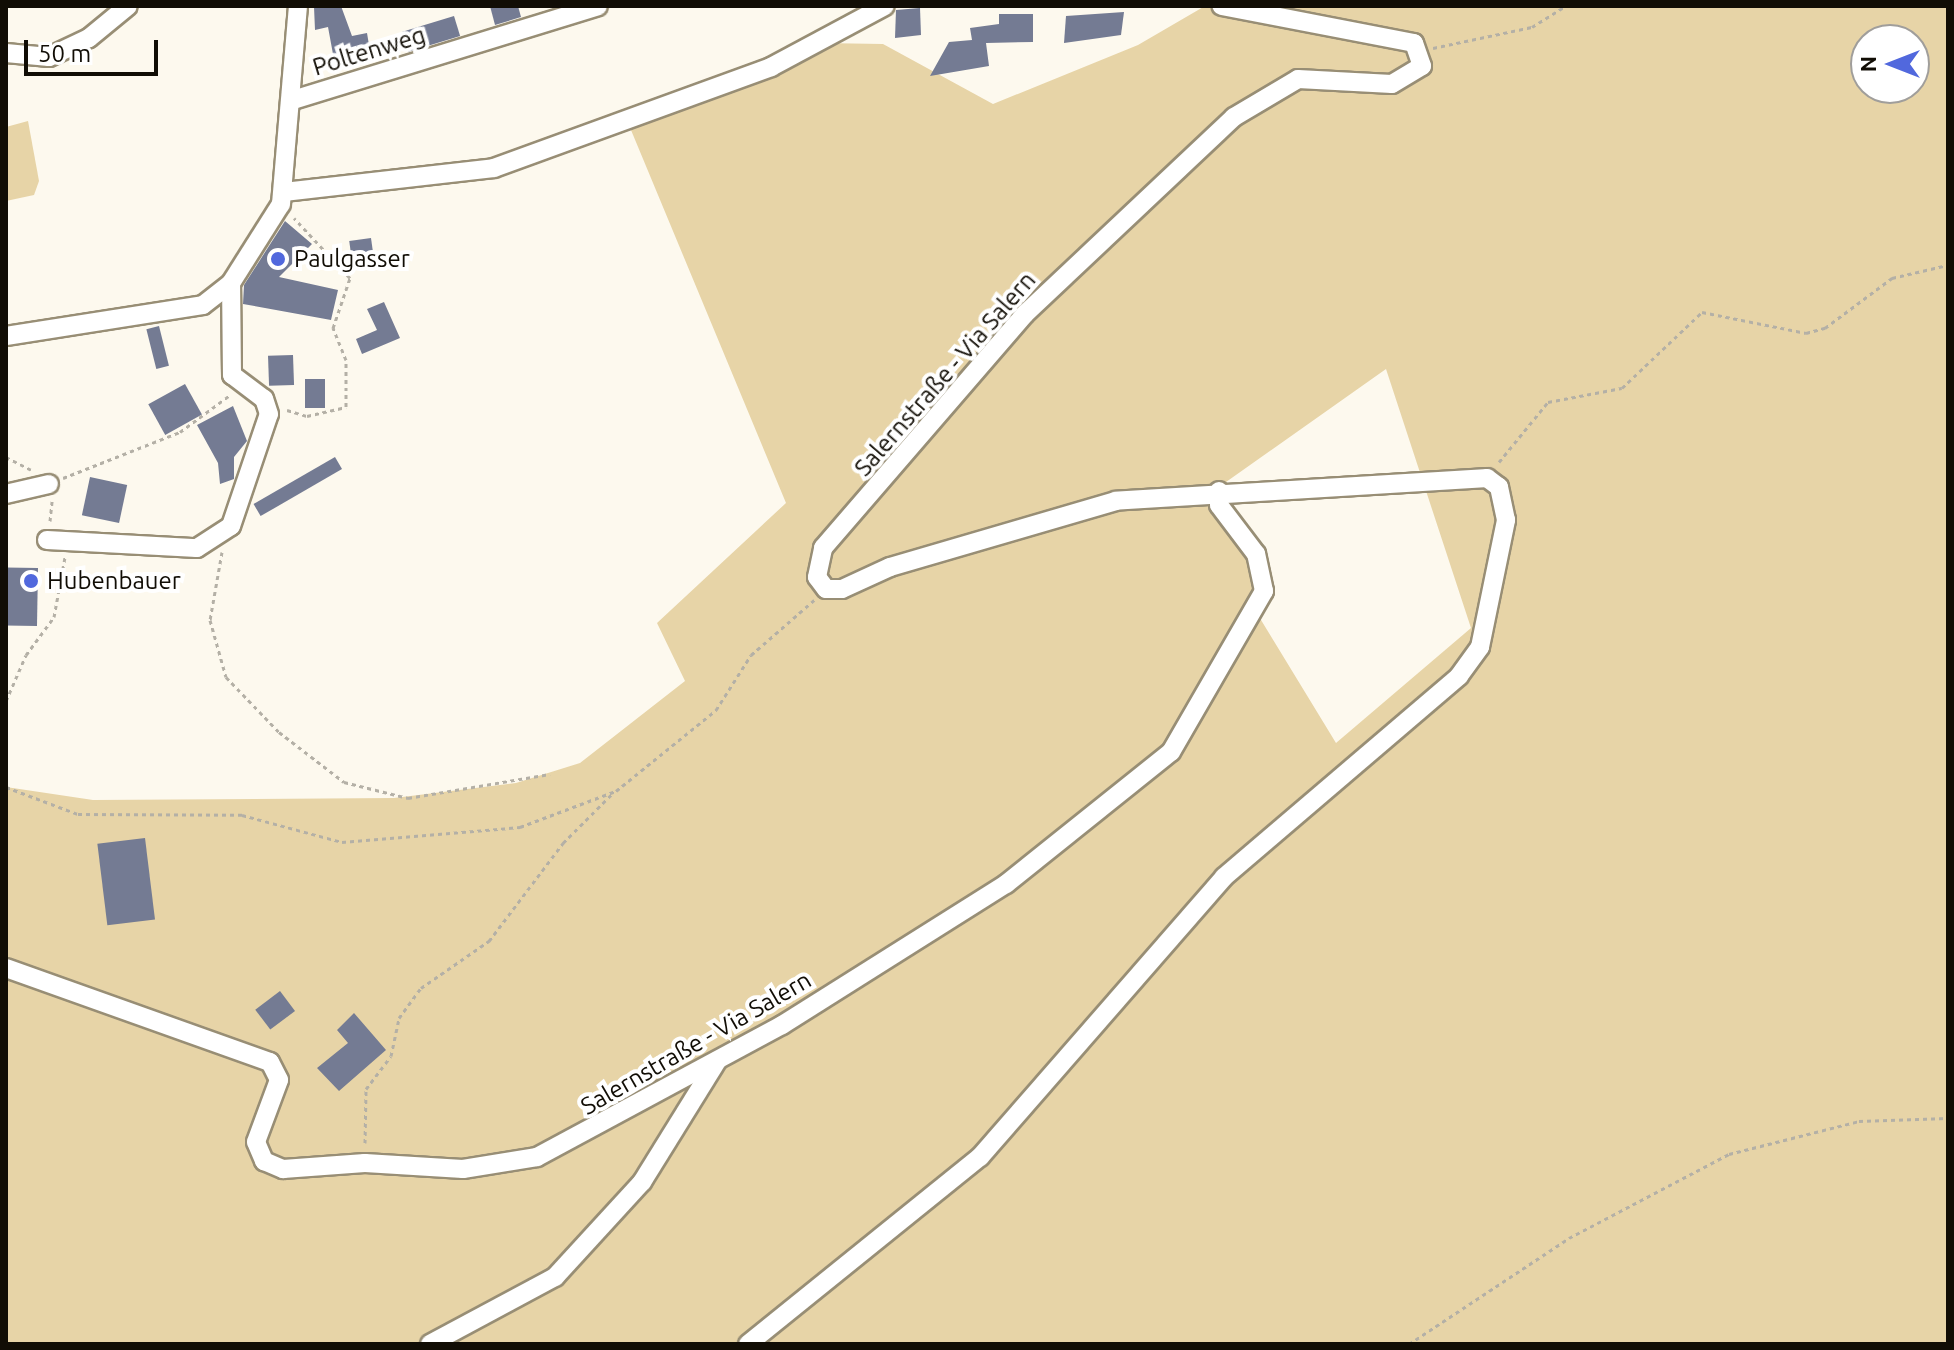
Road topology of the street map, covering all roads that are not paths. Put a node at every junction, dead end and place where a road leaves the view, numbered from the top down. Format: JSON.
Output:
{"nodes":[{"id":1,"x":128,"y":6,"type":"edge"},
{"id":2,"x":298,"y":6,"type":"edge"},
{"id":3,"x":598,"y":6,"type":"edge"},
{"id":4,"x":885,"y":6,"type":"edge"},
{"id":5,"x":1222,"y":6,"type":"edge"},
{"id":6,"x":6,"y":53,"type":"edge"},
{"id":7,"x":293,"y":100,"type":"junction"},
{"id":8,"x":282,"y":198,"type":"junction"},
{"id":9,"x":231,"y":283,"type":"junction"},
{"id":10,"x":203,"y":305,"type":"junction"},
{"id":11,"x":231,"y":319,"type":"junction"},
{"id":12,"x":6,"y":336,"type":"edge"},
{"id":13,"x":49,"y":484,"type":"road end"},
{"id":14,"x":1219,"y":491,"type":"junction"},
{"id":15,"x":6,"y":494,"type":"edge"},
{"id":16,"x":47,"y":540,"type":"road end"},
{"id":17,"x":6,"y":968,"type":"edge"},
{"id":18,"x":717,"y":1060,"type":"junction"},
{"id":19,"x":430,"y":1344,"type":"edge"},
{"id":20,"x":748,"y":1344,"type":"edge"}],
"edges":[{"from":1,"to":6,"type":"street"},
{"from":2,"to":7,"type":"street"},
{"from":3,"to":7,"type":"street","name":"Poltenweg"},
{"from":4,"to":8,"type":"street"},
{"from":5,"to":14,"type":"street","name":"Salernstraße - Via Salern"},
{"from":7,"to":8,"type":"street"},
{"from":8,"to":9,"type":"street"},
{"from":9,"to":10,"type":"street"},
{"from":9,"to":11,"type":"street"},
{"from":10,"to":11,"type":"street"},
{"from":10,"to":12,"type":"street"},
{"from":11,"to":16,"type":"street"},
{"from":13,"to":15,"type":"street"},
{"from":14,"to":18,"type":"street","name":"Salernstraße - Via Salern"},
{"from":14,"to":20,"type":"street"},
{"from":17,"to":18,"type":"street","name":"Salernstraße - Via Salern"},
{"from":18,"to":19,"type":"street"}]}
